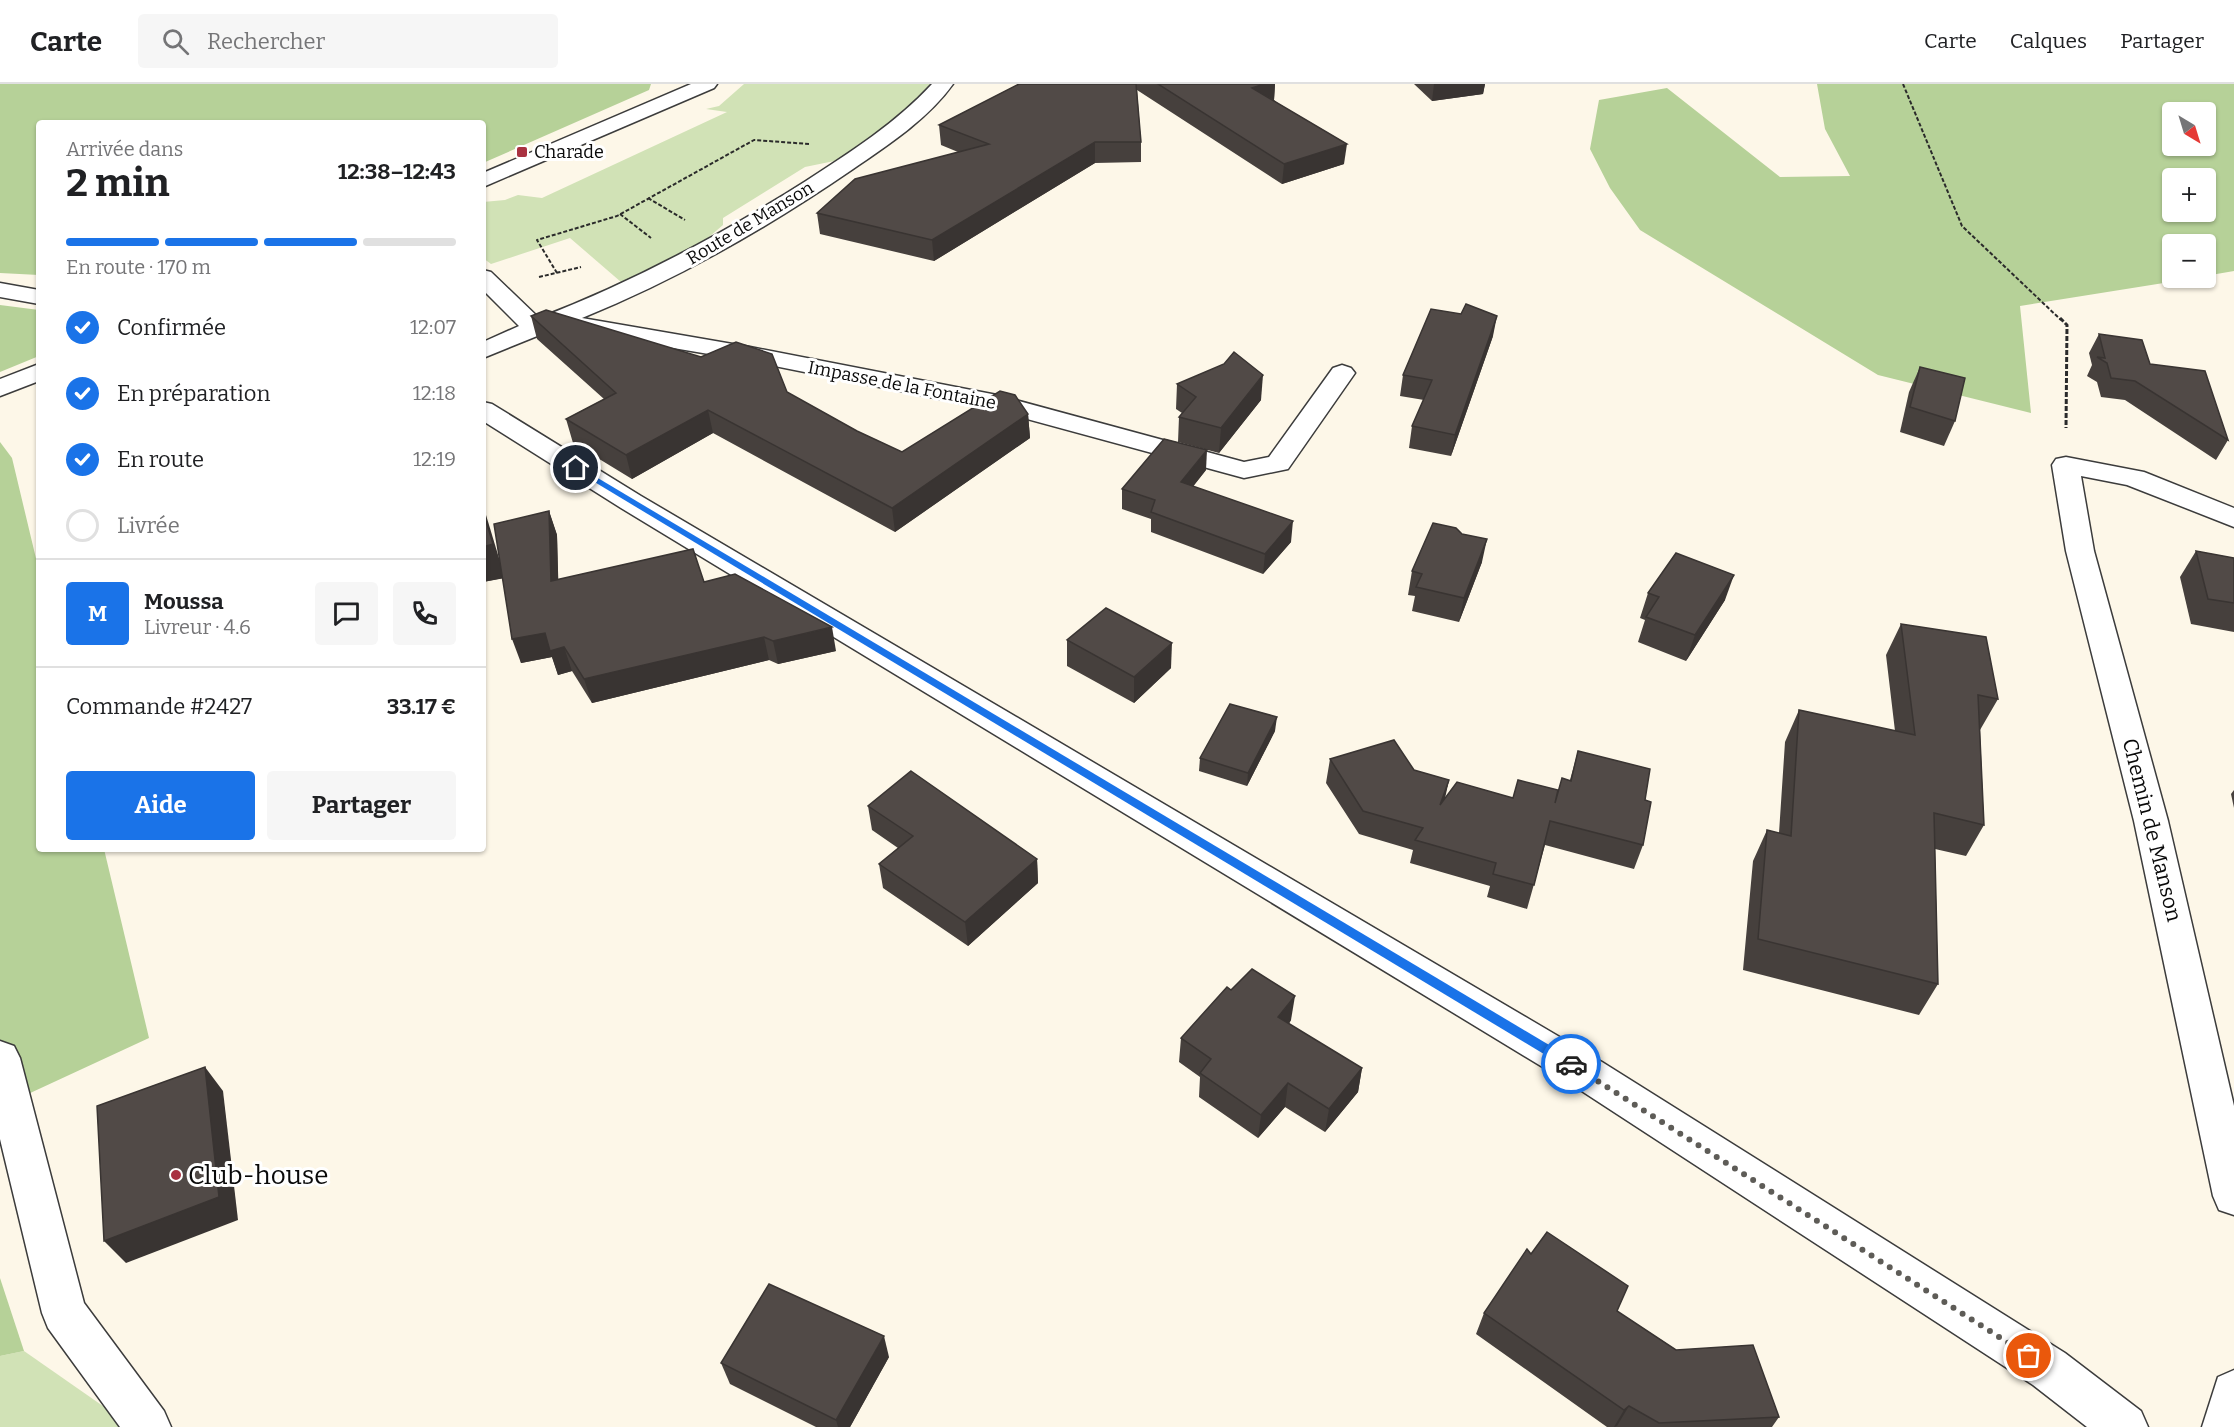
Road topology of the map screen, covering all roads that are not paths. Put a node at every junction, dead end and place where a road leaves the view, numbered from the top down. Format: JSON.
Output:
{"nodes":[{"id":1,"x":707,"y":84,"type":"edge"},
{"id":2,"x":944,"y":84,"type":"edge"},
{"id":3,"x":486,"y":180,"type":"edge"},
{"id":4,"x":489,"y":282,"type":"edge"},
{"id":5,"x":0,"y":290,"type":"edge"},
{"id":6,"x":36,"y":296,"type":"edge"},
{"id":7,"x":545,"y":324,"type":"junction"},
{"id":8,"x":486,"y":350,"type":"edge"},
{"id":9,"x":36,"y":373,"type":"edge"},
{"id":10,"x":1342,"y":373,"type":"dead end"},
{"id":11,"x":0,"y":388,"type":"edge"},
{"id":12,"x":486,"y":412,"type":"edge"},
{"id":13,"x":2234,"y":518,"type":"edge"},
{"id":14,"x":0,"y":1058,"type":"edge"},
{"id":15,"x":2226,"y":1117,"type":"edge"},
{"id":16,"x":2234,"y":1196,"type":"edge"},
{"id":17,"x":2234,"y":1393,"type":"edge"},
{"id":18,"x":148,"y":1427,"type":"edge"},
{"id":19,"x":2125,"y":1427,"type":"edge"},
{"id":20,"x":2225,"y":1427,"type":"edge"}],
"edges":[{"from":1,"to":3,"type":"street"},
{"from":2,"to":7,"type":"street","name":"Route de Manson"},
{"from":4,"to":7,"type":"street"},
{"from":5,"to":6,"type":"street"},
{"from":7,"to":8,"type":"street","name":"Route de Manson"},
{"from":7,"to":10,"type":"street","name":"Impasse de la Fontaine"},
{"from":9,"to":11,"type":"street"},
{"from":12,"to":19,"type":"street"},
{"from":13,"to":15,"type":"street","name":"Chemin de Manson"},
{"from":14,"to":18,"type":"street"},
{"from":15,"to":16,"type":"street","name":"Chemin de Manson"},
{"from":17,"to":20,"type":"street"}]}
